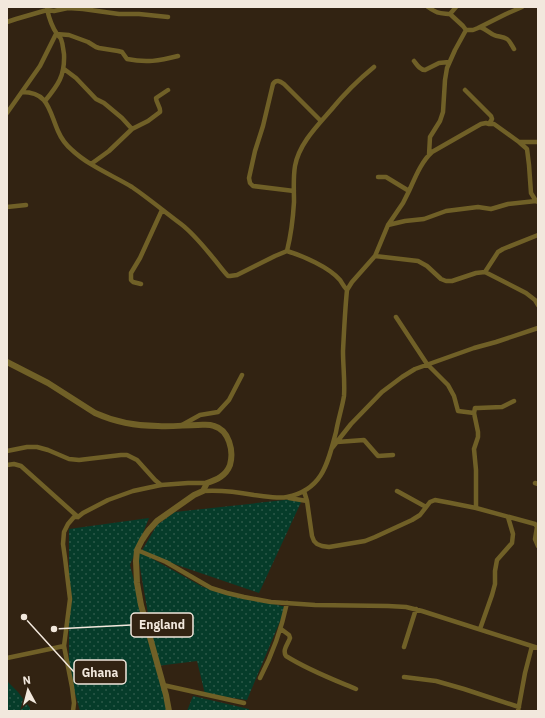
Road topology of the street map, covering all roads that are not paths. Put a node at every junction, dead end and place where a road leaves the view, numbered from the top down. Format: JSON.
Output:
{"nodes":[{"id":1,"x":428,"y":7,"type":"edge"},
{"id":2,"x":456,"y":7,"type":"edge"},
{"id":3,"x":522,"y":7,"type":"edge"},
{"id":4,"x":47,"y":8,"type":"edge"},
{"id":5,"x":450,"y":14,"type":"junction"},
{"id":6,"x":168,"y":16,"type":"dead end"},
{"id":7,"x":7,"y":22,"type":"edge"},
{"id":8,"x":480,"y":27,"type":"junction"},
{"id":9,"x":466,"y":30,"type":"junction"},
{"id":10,"x":56,"y":34,"type":"junction"},
{"id":11,"x":514,"y":49,"type":"dead end"},
{"id":12,"x":178,"y":56,"type":"dead end"},
{"id":13,"x":414,"y":62,"type":"dead end"},
{"id":14,"x":449,"y":62,"type":"junction"},
{"id":15,"x":374,"y":67,"type":"dead end"},
{"id":16,"x":64,"y":69,"type":"junction"},
{"id":17,"x":168,"y":90,"type":"dead end"},
{"id":18,"x":465,"y":90,"type":"dead end"},
{"id":19,"x":22,"y":92,"type":"junction"},
{"id":20,"x":45,"y":101,"type":"junction"},
{"id":21,"x":7,"y":113,"type":"edge"},
{"id":22,"x":321,"y":121,"type":"junction"},
{"id":23,"x":489,"y":124,"type":"junction"},
{"id":24,"x":132,"y":128,"type":"junction"},
{"id":25,"x":519,"y":142,"type":"junction"},
{"id":26,"x":538,"y":142,"type":"edge"},
{"id":27,"x":429,"y":155,"type":"junction"},
{"id":28,"x":91,"y":164,"type":"junction"},
{"id":29,"x":378,"y":177,"type":"dead end"},
{"id":30,"x":294,"y":191,"type":"junction"},
{"id":31,"x":409,"y":191,"type":"junction"},
{"id":32,"x":537,"y":201,"type":"edge"},
{"id":33,"x":26,"y":205,"type":"dead end"},
{"id":34,"x":7,"y":207,"type":"edge"},
{"id":35,"x":162,"y":210,"type":"junction"},
{"id":36,"x":388,"y":225,"type":"junction"},
{"id":37,"x":538,"y":235,"type":"edge"},
{"id":38,"x":287,"y":251,"type":"junction"},
{"id":39,"x":375,"y":256,"type":"junction"},
{"id":40,"x":485,"y":272,"type":"junction"},
{"id":41,"x":141,"y":284,"type":"dead end"},
{"id":42,"x":347,"y":290,"type":"junction"},
{"id":43,"x":538,"y":305,"type":"edge"},
{"id":44,"x":396,"y":317,"type":"dead end"},
{"id":45,"x":538,"y":328,"type":"edge"},
{"id":46,"x":7,"y":362,"type":"edge"},
{"id":47,"x":427,"y":364,"type":"junction"},
{"id":48,"x":242,"y":376,"type":"dead end"},
{"id":49,"x":514,"y":401,"type":"dead end"},
{"id":50,"x":474,"y":414,"type":"junction"},
{"id":51,"x":182,"y":425,"type":"junction"},
{"id":52,"x":337,"y":442,"type":"junction"},
{"id":53,"x":332,"y":449,"type":"junction"},
{"id":54,"x":7,"y":451,"type":"edge"},
{"id":55,"x":393,"y":455,"type":"dead end"},
{"id":56,"x":7,"y":465,"type":"edge"},
{"id":57,"x":207,"y":483,"type":"junction"},
{"id":58,"x":161,"y":485,"type":"junction"},
{"id":59,"x":203,"y":491,"type":"junction"},
{"id":60,"x":397,"y":491,"type":"dead end"},
{"id":61,"x":304,"y":492,"type":"junction"},
{"id":62,"x":286,"y":498,"type":"junction"},
{"id":63,"x":307,"y":501,"type":"junction"},
{"id":64,"x":426,"y":507,"type":"junction"},
{"id":65,"x":476,"y":508,"type":"junction"},
{"id":66,"x":78,"y":517,"type":"junction"},
{"id":67,"x":508,"y":517,"type":"junction"},
{"id":68,"x":538,"y":546,"type":"edge"},
{"id":69,"x":137,"y":550,"type":"junction"},
{"id":70,"x":287,"y":603,"type":"junction"},
{"id":71,"x":416,"y":609,"type":"junction"},
{"id":72,"x":480,"y":629,"type":"junction"},
{"id":73,"x":281,"y":630,"type":"junction"},
{"id":74,"x":64,"y":646,"type":"junction"},
{"id":75,"x":532,"y":646,"type":"junction"},
{"id":76,"x":404,"y":647,"type":"dead end"},
{"id":77,"x":538,"y":648,"type":"edge"},
{"id":78,"x":7,"y":658,"type":"edge"},
{"id":79,"x":404,"y":677,"type":"dead end"},
{"id":80,"x":260,"y":678,"type":"dead end"},
{"id":81,"x":163,"y":685,"type":"junction"},
{"id":82,"x":356,"y":689,"type":"dead end"},
{"id":83,"x":244,"y":703,"type":"dead end"},
{"id":84,"x":519,"y":709,"type":"edge"},
{"id":85,"x":73,"y":711,"type":"edge"},
{"id":86,"x":169,"y":711,"type":"edge"}],
"edges":[{"from":1,"to":5,"type":"street"},
{"from":2,"to":5,"type":"street"},
{"from":3,"to":8,"type":"street"},
{"from":4,"to":6,"type":"street"},
{"from":4,"to":7,"type":"street"},
{"from":4,"to":10,"type":"street"},
{"from":5,"to":9,"type":"street"},
{"from":8,"to":9,"type":"street"},
{"from":8,"to":11,"type":"street"},
{"from":9,"to":14,"type":"street"},
{"from":10,"to":12,"type":"street"},
{"from":10,"to":16,"type":"street"},
{"from":10,"to":19,"type":"street"},
{"from":13,"to":14,"type":"street"},
{"from":14,"to":27,"type":"street"},
{"from":15,"to":22,"type":"street"},
{"from":16,"to":20,"type":"street"},
{"from":16,"to":24,"type":"street"},
{"from":17,"to":24,"type":"street"},
{"from":18,"to":23,"type":"street"},
{"from":19,"to":20,"type":"street"},
{"from":19,"to":21,"type":"street"},
{"from":20,"to":28,"type":"street"},
{"from":22,"to":30,"type":"street"},
{"from":22,"to":30,"type":"street"},
{"from":23,"to":25,"type":"street"},
{"from":23,"to":27,"type":"street"},
{"from":24,"to":28,"type":"street"},
{"from":25,"to":26,"type":"street"},
{"from":25,"to":32,"type":"street"},
{"from":27,"to":31,"type":"street"},
{"from":28,"to":35,"type":"street"},
{"from":29,"to":31,"type":"street"},
{"from":30,"to":38,"type":"street"},
{"from":31,"to":36,"type":"street"},
{"from":32,"to":36,"type":"street"},
{"from":33,"to":34,"type":"street"},
{"from":35,"to":38,"type":"street"},
{"from":35,"to":41,"type":"street"},
{"from":36,"to":39,"type":"street"},
{"from":37,"to":40,"type":"street"},
{"from":38,"to":42,"type":"street"},
{"from":39,"to":40,"type":"street"},
{"from":39,"to":42,"type":"street"},
{"from":40,"to":43,"type":"street"},
{"from":42,"to":53,"type":"street"},
{"from":44,"to":47,"type":"street"},
{"from":45,"to":47,"type":"street"},
{"from":46,"to":51,"type":"street"},
{"from":47,"to":50,"type":"street"},
{"from":47,"to":52,"type":"street"},
{"from":48,"to":51,"type":"street"},
{"from":49,"to":50,"type":"street"},
{"from":50,"to":65,"type":"street"},
{"from":51,"to":57,"type":"street"},
{"from":52,"to":53,"type":"street"},
{"from":52,"to":55,"type":"street"},
{"from":53,"to":61,"type":"street"},
{"from":54,"to":58,"type":"street"},
{"from":56,"to":66,"type":"street"},
{"from":57,"to":58,"type":"street"},
{"from":57,"to":59,"type":"street"},
{"from":58,"to":66,"type":"street"},
{"from":59,"to":62,"type":"street"},
{"from":59,"to":69,"type":"street"},
{"from":60,"to":64,"type":"street"},
{"from":61,"to":62,"type":"street"},
{"from":61,"to":63,"type":"street"},
{"from":62,"to":63,"type":"street"},
{"from":63,"to":64,"type":"street"},
{"from":64,"to":65,"type":"street"},
{"from":65,"to":67,"type":"street"},
{"from":66,"to":74,"type":"street"},
{"from":67,"to":68,"type":"street"},
{"from":67,"to":72,"type":"street"},
{"from":69,"to":70,"type":"street"},
{"from":69,"to":81,"type":"street"},
{"from":70,"to":71,"type":"street"},
{"from":70,"to":73,"type":"street"},
{"from":71,"to":72,"type":"street"},
{"from":71,"to":76,"type":"street"},
{"from":72,"to":75,"type":"street"},
{"from":73,"to":80,"type":"street"},
{"from":73,"to":82,"type":"street"},
{"from":74,"to":78,"type":"street"},
{"from":74,"to":85,"type":"street"},
{"from":75,"to":77,"type":"street"},
{"from":75,"to":84,"type":"street"},
{"from":79,"to":84,"type":"street"},
{"from":81,"to":83,"type":"street"},
{"from":81,"to":86,"type":"street"}]}
